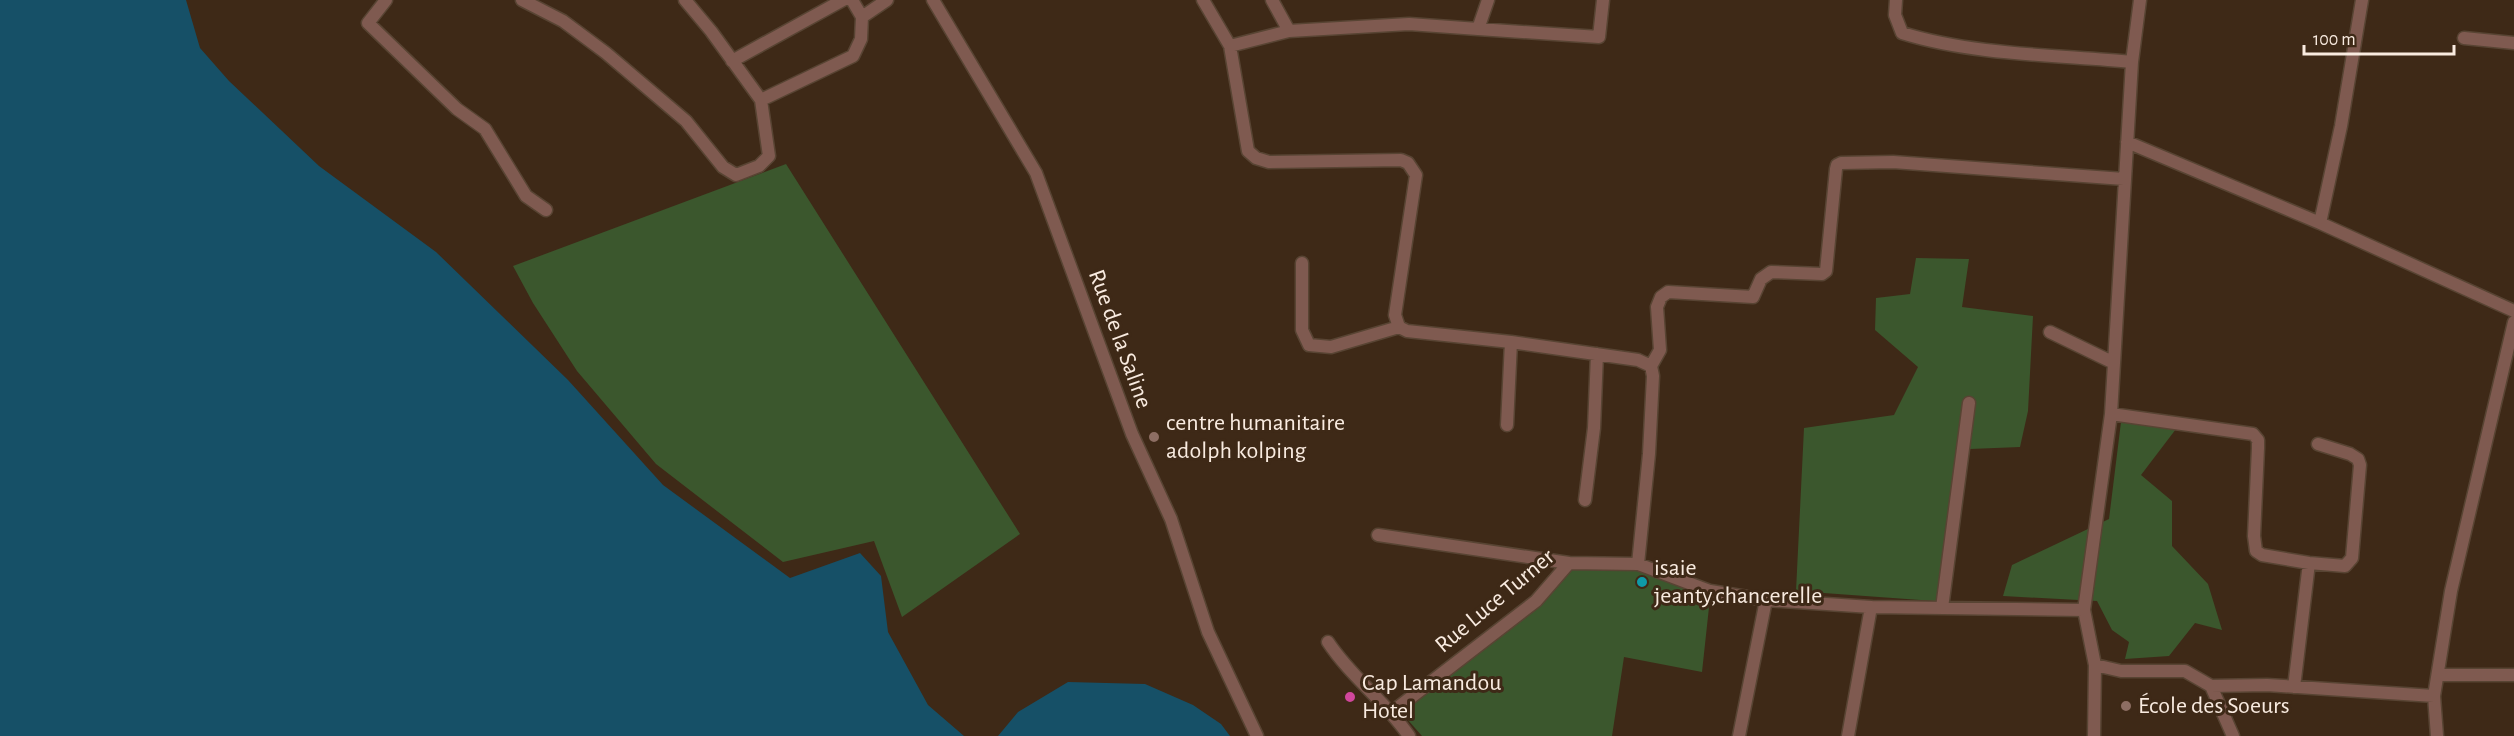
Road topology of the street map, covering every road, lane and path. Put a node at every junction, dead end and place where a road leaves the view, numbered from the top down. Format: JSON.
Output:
{"nodes":[{"id":1,"x":386,"y":0,"type":"edge"},
{"id":2,"x":522,"y":0,"type":"edge"},
{"id":3,"x":685,"y":0,"type":"edge"},
{"id":4,"x":843,"y":0,"type":"edge"},
{"id":5,"x":852,"y":0,"type":"edge"},
{"id":6,"x":886,"y":0,"type":"edge"},
{"id":7,"x":933,"y":0,"type":"edge"},
{"id":8,"x":1203,"y":0,"type":"edge"},
{"id":9,"x":1272,"y":0,"type":"edge"},
{"id":10,"x":1488,"y":0,"type":"edge"},
{"id":11,"x":1604,"y":0,"type":"edge"},
{"id":12,"x":1896,"y":0,"type":"edge"},
{"id":13,"x":2140,"y":0,"type":"edge"},
{"id":14,"x":2362,"y":0,"type":"edge"},
{"id":15,"x":862,"y":17,"type":"junction"},
{"id":16,"x":1478,"y":29,"type":"junction"},
{"id":17,"x":1289,"y":31,"type":"junction"},
{"id":18,"x":2464,"y":38,"type":"dead end"},
{"id":19,"x":2514,"y":43,"type":"edge"},
{"id":20,"x":1230,"y":46,"type":"junction"},
{"id":21,"x":732,"y":61,"type":"junction"},
{"id":22,"x":2132,"y":62,"type":"junction"},
{"id":23,"x":761,"y":100,"type":"junction"},
{"id":24,"x":2127,"y":141,"type":"junction"},
{"id":25,"x":2124,"y":179,"type":"junction"},
{"id":26,"x":546,"y":210,"type":"dead end"},
{"id":27,"x":2320,"y":223,"type":"junction"},
{"id":28,"x":1302,"y":263,"type":"dead end"},
{"id":29,"x":2514,"y":311,"type":"edge"},
{"id":30,"x":2514,"y":322,"type":"edge"},
{"id":31,"x":1399,"y":327,"type":"junction"},
{"id":32,"x":2050,"y":332,"type":"dead end"},
{"id":33,"x":1511,"y":342,"type":"junction"},
{"id":34,"x":1597,"y":354,"type":"junction"},
{"id":35,"x":2114,"y":363,"type":"junction"},
{"id":36,"x":1651,"y":366,"type":"junction"},
{"id":37,"x":1969,"y":404,"type":"dead end"},
{"id":38,"x":2110,"y":414,"type":"junction"},
{"id":39,"x":1507,"y":425,"type":"dead end"},
{"id":40,"x":2318,"y":444,"type":"dead end"},
{"id":41,"x":1585,"y":500,"type":"dead end"},
{"id":42,"x":1378,"y":535,"type":"dead end"},
{"id":43,"x":1569,"y":563,"type":"junction"},
{"id":44,"x":2309,"y":563,"type":"junction"},
{"id":45,"x":1638,"y":564,"type":"junction"},
{"id":46,"x":1766,"y":600,"type":"junction"},
{"id":47,"x":1871,"y":607,"type":"junction"},
{"id":48,"x":1942,"y":608,"type":"junction"},
{"id":49,"x":2084,"y":610,"type":"junction"},
{"id":50,"x":1328,"y":642,"type":"dead end"},
{"id":51,"x":2095,"y":664,"type":"junction"},
{"id":52,"x":2438,"y":675,"type":"junction"},
{"id":53,"x":2514,"y":675,"type":"edge"},
{"id":54,"x":2211,"y":686,"type":"junction"},
{"id":55,"x":2294,"y":687,"type":"junction"},
{"id":56,"x":2434,"y":696,"type":"junction"},
{"id":57,"x":1392,"y":712,"type":"junction"},
{"id":58,"x":1257,"y":736,"type":"edge"},
{"id":59,"x":1409,"y":736,"type":"edge"},
{"id":60,"x":1739,"y":736,"type":"edge"},
{"id":61,"x":1848,"y":736,"type":"edge"},
{"id":62,"x":2094,"y":736,"type":"edge"},
{"id":63,"x":2233,"y":736,"type":"edge"},
{"id":64,"x":2437,"y":736,"type":"edge"}],
"edges":[{"from":1,"to":26,"type":"street"},
{"from":2,"to":23,"type":"street"},
{"from":3,"to":21,"type":"street"},
{"from":4,"to":21,"type":"street"},
{"from":5,"to":15,"type":"street"},
{"from":6,"to":15,"type":"street"},
{"from":7,"to":58,"type":"street","name":"Rue de la Saline"},
{"from":8,"to":20,"type":"street"},
{"from":9,"to":17,"type":"street"},
{"from":10,"to":16,"type":"street"},
{"from":11,"to":16,"type":"street"},
{"from":12,"to":22,"type":"street"},
{"from":13,"to":22,"type":"street"},
{"from":14,"to":27,"type":"street"},
{"from":15,"to":23,"type":"street"},
{"from":16,"to":17,"type":"street"},
{"from":17,"to":20,"type":"street"},
{"from":18,"to":19,"type":"street"},
{"from":20,"to":31,"type":"street"},
{"from":21,"to":23,"type":"street"},
{"from":22,"to":24,"type":"street"},
{"from":24,"to":25,"type":"street"},
{"from":24,"to":27,"type":"street"},
{"from":25,"to":35,"type":"street"},
{"from":25,"to":36,"type":"street"},
{"from":27,"to":29,"type":"street"},
{"from":28,"to":31,"type":"street"},
{"from":30,"to":52,"type":"street"},
{"from":31,"to":33,"type":"street"},
{"from":32,"to":35,"type":"street"},
{"from":33,"to":34,"type":"street"},
{"from":33,"to":39,"type":"street"},
{"from":34,"to":36,"type":"street"},
{"from":34,"to":41,"type":"street"},
{"from":35,"to":38,"type":"street"},
{"from":36,"to":45,"type":"street"},
{"from":37,"to":48,"type":"street"},
{"from":38,"to":44,"type":"street"},
{"from":38,"to":49,"type":"street"},
{"from":40,"to":44,"type":"street"},
{"from":42,"to":43,"type":"street"},
{"from":43,"to":45,"type":"street","name":"Rue Luce Turner"},
{"from":43,"to":57,"type":"street","name":"Rue Luce Turner"},
{"from":44,"to":55,"type":"street"},
{"from":45,"to":46,"type":"street","name":"Rue Luce Turner"},
{"from":46,"to":47,"type":"street","name":"Rue Luce Turner"},
{"from":46,"to":60,"type":"street"},
{"from":47,"to":48,"type":"street","name":"Rue Luce Turner"},
{"from":47,"to":61,"type":"street"},
{"from":48,"to":49,"type":"street","name":"Rue Luce Turner"},
{"from":49,"to":51,"type":"street"},
{"from":50,"to":57,"type":"street"},
{"from":51,"to":54,"type":"street"},
{"from":51,"to":62,"type":"street"},
{"from":52,"to":53,"type":"street"},
{"from":52,"to":56,"type":"street"},
{"from":54,"to":55,"type":"street"},
{"from":54,"to":63,"type":"street"},
{"from":55,"to":56,"type":"street"},
{"from":56,"to":64,"type":"street"},
{"from":57,"to":59,"type":"street"}]}
